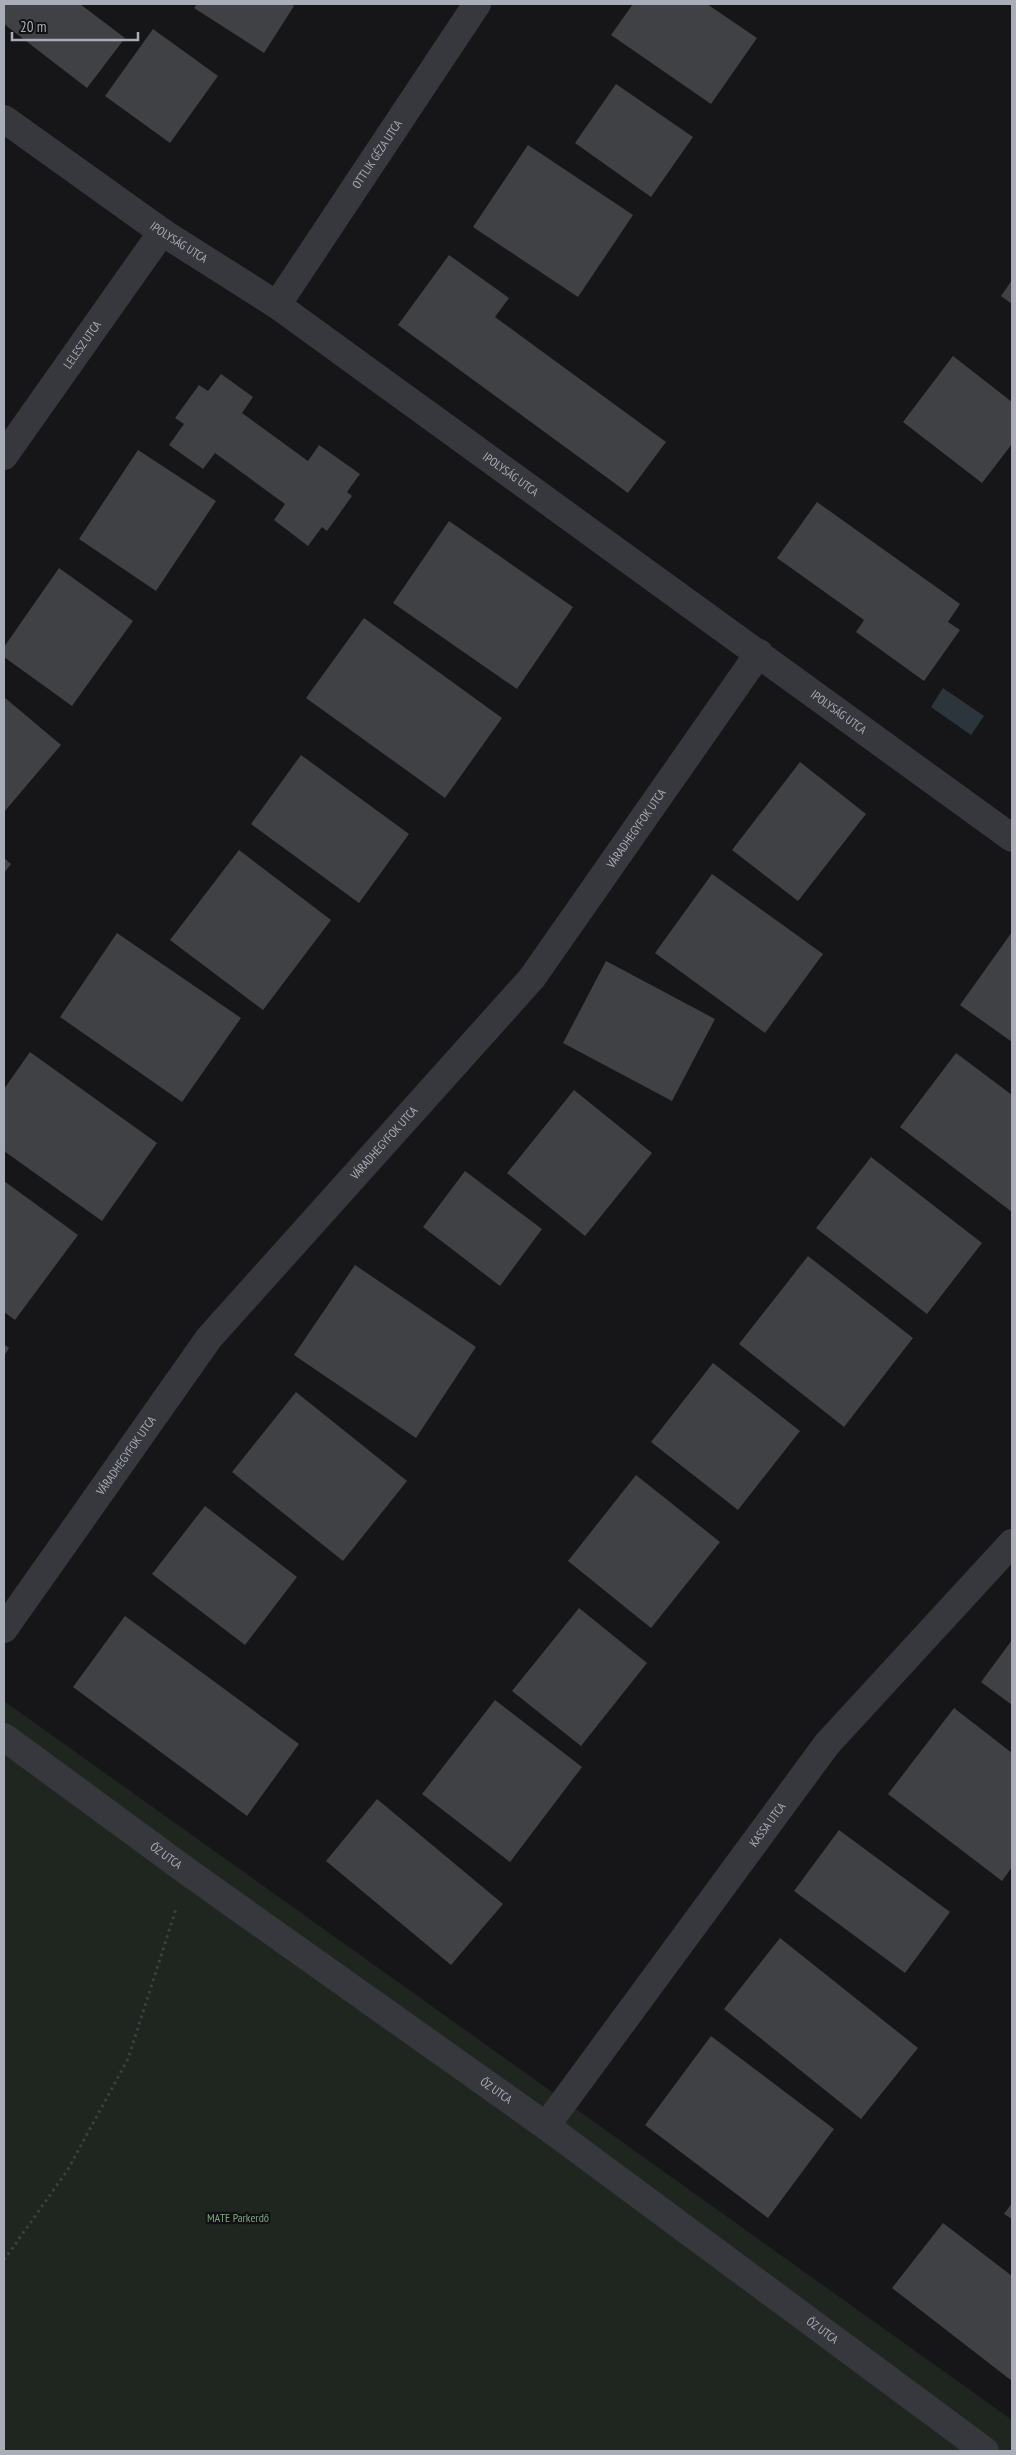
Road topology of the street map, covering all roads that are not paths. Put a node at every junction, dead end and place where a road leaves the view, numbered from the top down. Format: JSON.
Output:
{"nodes":[{"id":1,"x":477,"y":4,"type":"edge"},
{"id":2,"x":4,"y":119,"type":"edge"},
{"id":3,"x":162,"y":232,"type":"junction"},
{"id":4,"x":278,"y":305,"type":"junction"},
{"id":5,"x":4,"y":456,"type":"edge"},
{"id":6,"x":759,"y":653,"type":"junction"},
{"id":7,"x":1011,"y":834,"type":"edge"},
{"id":8,"x":1012,"y":1542,"type":"edge"},
{"id":9,"x":4,"y":1629,"type":"edge"},
{"id":10,"x":4,"y":1737,"type":"edge"},
{"id":11,"x":546,"y":2126,"type":"junction"},
{"id":12,"x":985,"y":2451,"type":"edge"}],
"edges":[{"from":1,"to":4,"type":"street","name":"OTTLIK GÉZA UTCA"},
{"from":2,"to":3,"type":"street","name":"IPOLYSÁG UTCA"},
{"from":3,"to":4,"type":"street","name":"IPOLYSÁG UTCA"},
{"from":3,"to":5,"type":"street","name":"LELESZ UTCA"},
{"from":4,"to":6,"type":"street","name":"IPOLYSÁG UTCA"},
{"from":6,"to":7,"type":"street","name":"IPOLYSÁG UTCA"},
{"from":6,"to":9,"type":"street","name":"VÁRADHEGYFOK UTCA"},
{"from":8,"to":11,"type":"street","name":"KASSA UTCA"},
{"from":10,"to":11,"type":"street","name":"ŐZ UTCA"},
{"from":11,"to":12,"type":"street","name":"ŐZ UTCA"}]}
